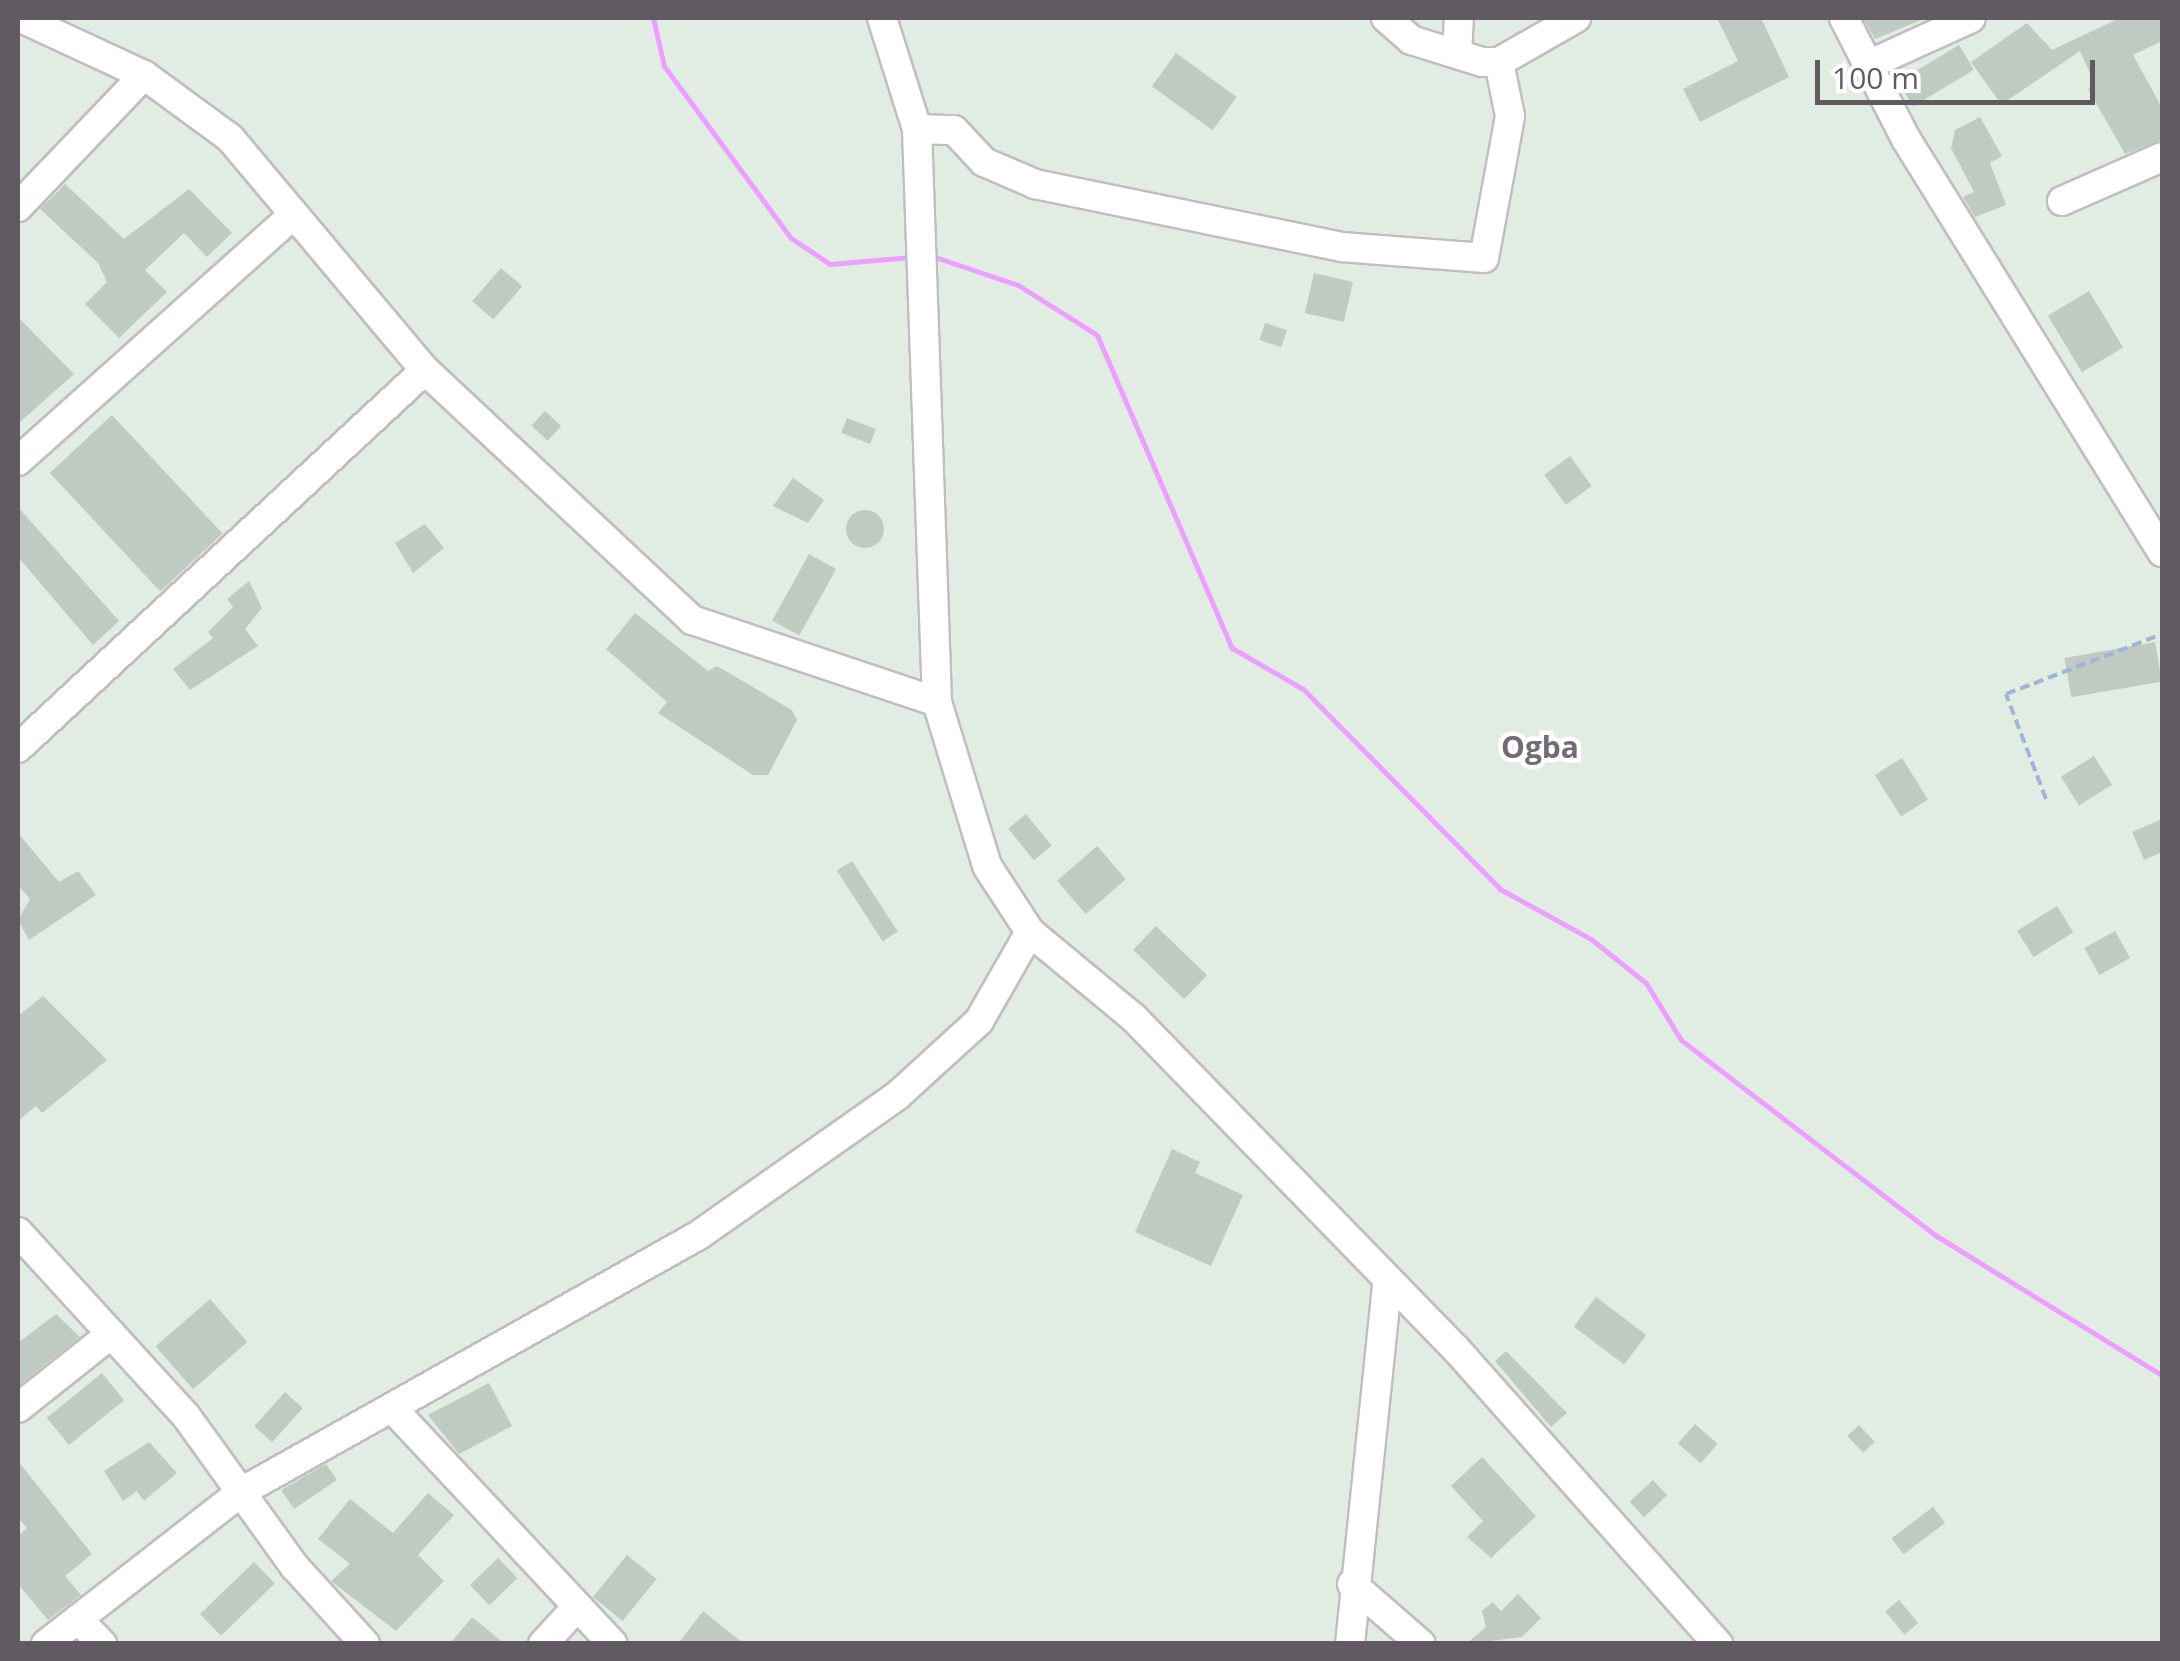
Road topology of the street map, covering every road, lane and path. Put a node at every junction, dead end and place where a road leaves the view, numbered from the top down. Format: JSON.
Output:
{"nodes":[{"id":1,"x":21,"y":18,"type":"edge"},
{"id":2,"x":882,"y":18,"type":"edge"},
{"id":3,"x":1386,"y":18,"type":"edge"},
{"id":4,"x":1459,"y":18,"type":"edge"},
{"id":5,"x":1576,"y":18,"type":"edge"},
{"id":6,"x":1844,"y":18,"type":"edge"},
{"id":7,"x":1971,"y":18,"type":"edge"},
{"id":8,"x":1457,"y":54,"type":"junction"},
{"id":9,"x":1499,"y":62,"type":"junction"},
{"id":10,"x":1868,"y":65,"type":"junction"},
{"id":11,"x":144,"y":74,"type":"junction"},
{"id":12,"x":916,"y":129,"type":"junction"},
{"id":13,"x":2162,"y":157,"type":"edge"},
{"id":14,"x":2062,"y":202,"type":"dead end"},
{"id":15,"x":18,"y":207,"type":"edge"},
{"id":16,"x":294,"y":214,"type":"junction"},
{"id":17,"x":425,"y":370,"type":"junction"},
{"id":18,"x":18,"y":461,"type":"edge"},
{"id":19,"x":2162,"y":552,"type":"edge"},
{"id":20,"x":2162,"y":634,"type":"edge"},
{"id":21,"x":937,"y":702,"type":"junction"},
{"id":22,"x":18,"y":748,"type":"edge"},
{"id":23,"x":2046,"y":798,"type":"dead end"},
{"id":24,"x":1030,"y":932,"type":"junction"},
{"id":25,"x":18,"y":1232,"type":"edge"},
{"id":26,"x":1388,"y":1288,"type":"junction"},
{"id":27,"x":110,"y":1334,"type":"junction"},
{"id":28,"x":18,"y":1408,"type":"edge"},
{"id":29,"x":392,"y":1408,"type":"junction"},
{"id":30,"x":241,"y":1492,"type":"junction"},
{"id":31,"x":1352,"y":1584,"type":"junction"},
{"id":32,"x":576,"y":1608,"type":"junction"},
{"id":33,"x":78,"y":1619,"type":"junction"},
{"id":34,"x":46,"y":1644,"type":"edge"},
{"id":35,"x":102,"y":1644,"type":"edge"},
{"id":36,"x":365,"y":1644,"type":"edge"},
{"id":37,"x":543,"y":1644,"type":"edge"},
{"id":38,"x":613,"y":1644,"type":"edge"},
{"id":39,"x":1350,"y":1644,"type":"edge"},
{"id":40,"x":1421,"y":1644,"type":"edge"},
{"id":41,"x":1718,"y":1644,"type":"edge"}],
"edges":[{"from":1,"to":11,"type":"street"},
{"from":2,"to":12,"type":"street"},
{"from":3,"to":8,"type":"street"},
{"from":4,"to":8,"type":"street"},
{"from":5,"to":9,"type":"street"},
{"from":6,"to":10,"type":"street"},
{"from":7,"to":10,"type":"street"},
{"from":8,"to":9,"type":"street"},
{"from":9,"to":12,"type":"street"},
{"from":10,"to":19,"type":"street"},
{"from":11,"to":15,"type":"street"},
{"from":11,"to":16,"type":"street"},
{"from":12,"to":21,"type":"street"},
{"from":13,"to":14,"type":"street"},
{"from":16,"to":17,"type":"street"},
{"from":16,"to":18,"type":"street"},
{"from":17,"to":21,"type":"street"},
{"from":17,"to":22,"type":"street"},
{"from":20,"to":23,"type":"path"},
{"from":21,"to":24,"type":"street"},
{"from":24,"to":26,"type":"street"},
{"from":24,"to":29,"type":"street"},
{"from":25,"to":27,"type":"street"},
{"from":26,"to":31,"type":"street"},
{"from":26,"to":41,"type":"street"},
{"from":27,"to":28,"type":"street"},
{"from":27,"to":30,"type":"street"},
{"from":29,"to":30,"type":"street"},
{"from":29,"to":32,"type":"street"},
{"from":30,"to":33,"type":"street"},
{"from":30,"to":36,"type":"street"},
{"from":31,"to":39,"type":"street"},
{"from":31,"to":40,"type":"street"},
{"from":32,"to":37,"type":"street"},
{"from":32,"to":38,"type":"street"},
{"from":33,"to":34,"type":"street"},
{"from":33,"to":35,"type":"street"}]}
